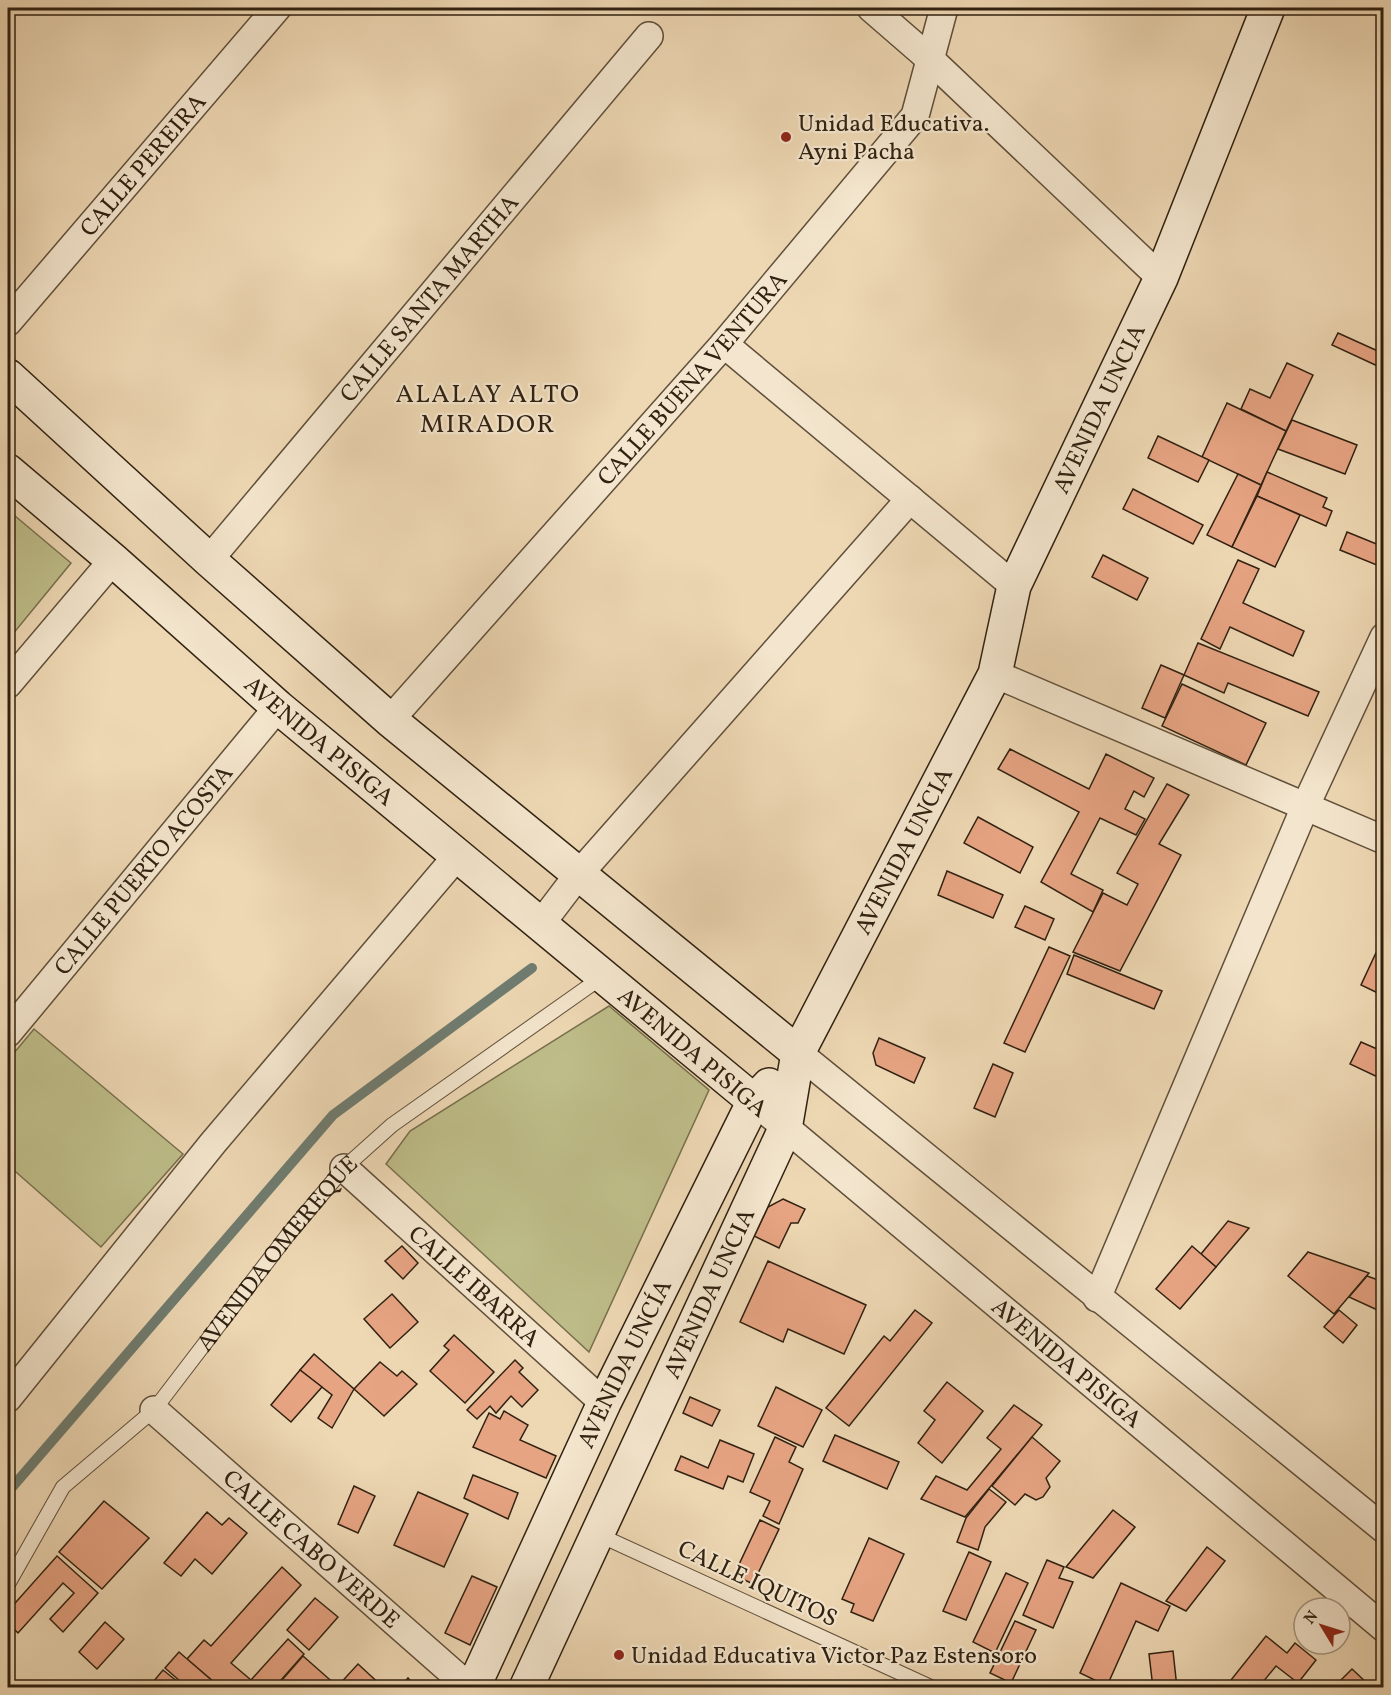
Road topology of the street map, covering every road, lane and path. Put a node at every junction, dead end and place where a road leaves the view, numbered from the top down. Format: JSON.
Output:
{"nodes":[{"id":1,"x":277,"y":8,"type":"edge"},
{"id":2,"x":871,"y":8,"type":"edge"},
{"id":3,"x":944,"y":8,"type":"edge"},
{"id":4,"x":1268,"y":8,"type":"edge"},
{"id":5,"x":649,"y":36,"type":"dead end"},
{"id":6,"x":931,"y":60,"type":"junction"},
{"id":7,"x":1161,"y":278,"type":"junction"},
{"id":8,"x":8,"y":321,"type":"edge"},
{"id":9,"x":724,"y":344,"type":"junction"},
{"id":10,"x":8,"y":375,"type":"edge"},
{"id":11,"x":8,"y":471,"type":"edge"},
{"id":12,"x":910,"y":499,"type":"junction"},
{"id":13,"x":113,"y":560,"type":"junction"},
{"id":14,"x":209,"y":560,"type":"junction"},
{"id":15,"x":1014,"y":586,"type":"junction"},
{"id":16,"x":1383,"y":637,"type":"edge"},
{"id":17,"x":995,"y":674,"type":"junction"},
{"id":18,"x":8,"y":684,"type":"edge"},
{"id":19,"x":278,"y":707,"type":"junction"},
{"id":20,"x":390,"y":720,"type":"junction"},
{"id":21,"x":1305,"y":807,"type":"junction"},
{"id":22,"x":1383,"y":840,"type":"edge"},
{"id":23,"x":457,"y":856,"type":"junction"},
{"id":24,"x":578,"y":875,"type":"junction"},
{"id":25,"x":540,"y":925,"type":"junction"},
{"id":26,"x":603,"y":977,"type":"junction"},
{"id":27,"x":8,"y":1032,"type":"edge"},
{"id":28,"x":798,"y":1053,"type":"junction"},
{"id":29,"x":754,"y":1101,"type":"junction"},
{"id":30,"x":785,"y":1129,"type":"junction"},
{"id":31,"x":344,"y":1168,"type":"junction"},
{"id":32,"x":1097,"y":1298,"type":"junction"},
{"id":33,"x":8,"y":1398,"type":"edge"},
{"id":34,"x":604,"y":1403,"type":"junction"},
{"id":35,"x":154,"y":1410,"type":"junction"},
{"id":36,"x":1383,"y":1529,"type":"edge"},
{"id":37,"x":597,"y":1534,"type":"junction"},
{"id":38,"x":8,"y":1584,"type":"edge"},
{"id":39,"x":1383,"y":1628,"type":"edge"},
{"id":40,"x":471,"y":1688,"type":"edge"},
{"id":41,"x":526,"y":1688,"type":"edge"},
{"id":42,"x":933,"y":1688,"type":"edge"}],
"edges":[{"from":1,"to":8,"type":"street","name":"CALLE PEREIRA"},
{"from":2,"to":6,"type":"street"},
{"from":3,"to":6,"type":"street","name":"CALLE BUENA VENTURA"},
{"from":4,"to":7,"type":"street","name":"AVENIDA UNCIA"},
{"from":5,"to":14,"type":"street","name":"CALLE SANTA MARTHA"},
{"from":6,"to":7,"type":"street"},
{"from":6,"to":9,"type":"street","name":"CALLE BUENA VENTURA"},
{"from":7,"to":15,"type":"street","name":"AVENIDA UNCIA"},
{"from":9,"to":12,"type":"street"},
{"from":9,"to":20,"type":"street","name":"CALLE BUENA VENTURA"},
{"from":10,"to":14,"type":"street"},
{"from":11,"to":13,"type":"street","name":"AVENIDA PISIGA"},
{"from":12,"to":15,"type":"street"},
{"from":12,"to":24,"type":"street"},
{"from":13,"to":18,"type":"street"},
{"from":13,"to":19,"type":"street","name":"AVENIDA PISIGA"},
{"from":14,"to":20,"type":"street"},
{"from":15,"to":17,"type":"street","name":"AVENIDA UNCIA"},
{"from":16,"to":21,"type":"street"},
{"from":17,"to":21,"type":"street"},
{"from":17,"to":28,"type":"street","name":"AVENIDA UNCIA"},
{"from":19,"to":23,"type":"street","name":"AVENIDA PISIGA"},
{"from":19,"to":27,"type":"street","name":"CALLE PUERTO ACOSTA"},
{"from":20,"to":24,"type":"street"},
{"from":21,"to":22,"type":"street"},
{"from":21,"to":32,"type":"street"},
{"from":23,"to":25,"type":"street","name":"AVENIDA PISIGA"},
{"from":23,"to":33,"type":"street"},
{"from":24,"to":25,"type":"street"},
{"from":24,"to":28,"type":"street"},
{"from":25,"to":26,"type":"street","name":"AVENIDA PISIGA"},
{"from":26,"to":29,"type":"street","name":"AVENIDA PISIGA"},
{"from":26,"to":31,"type":"lane","name":"AVENIDA OMEREQUE"},
{"from":28,"to":29,"type":"street","name":"AVENIDA UNCÍA"},
{"from":28,"to":30,"type":"street","name":"AVENIDA UNCIA"},
{"from":28,"to":32,"type":"street"},
{"from":29,"to":30,"type":"street","name":"AVENIDA PISIGA"},
{"from":29,"to":34,"type":"street","name":"AVENIDA UNCÍA"},
{"from":30,"to":37,"type":"street","name":"AVENIDA UNCIA"},
{"from":30,"to":39,"type":"street","name":"AVENIDA PISIGA"},
{"from":31,"to":34,"type":"street","name":"CALLE IBARRA"},
{"from":31,"to":35,"type":"lane","name":"AVENIDA OMEREQUE"},
{"from":32,"to":36,"type":"street"},
{"from":34,"to":40,"type":"street","name":"AVENIDA UNCÍA"},
{"from":35,"to":38,"type":"lane","name":"AVENIDA OMEREQUE"},
{"from":35,"to":40,"type":"street","name":"CALLE CABO VERDE"},
{"from":37,"to":41,"type":"street","name":"AVENIDA UNCIA"},
{"from":37,"to":42,"type":"lane","name":"CALLE IQUITOS"}]}
